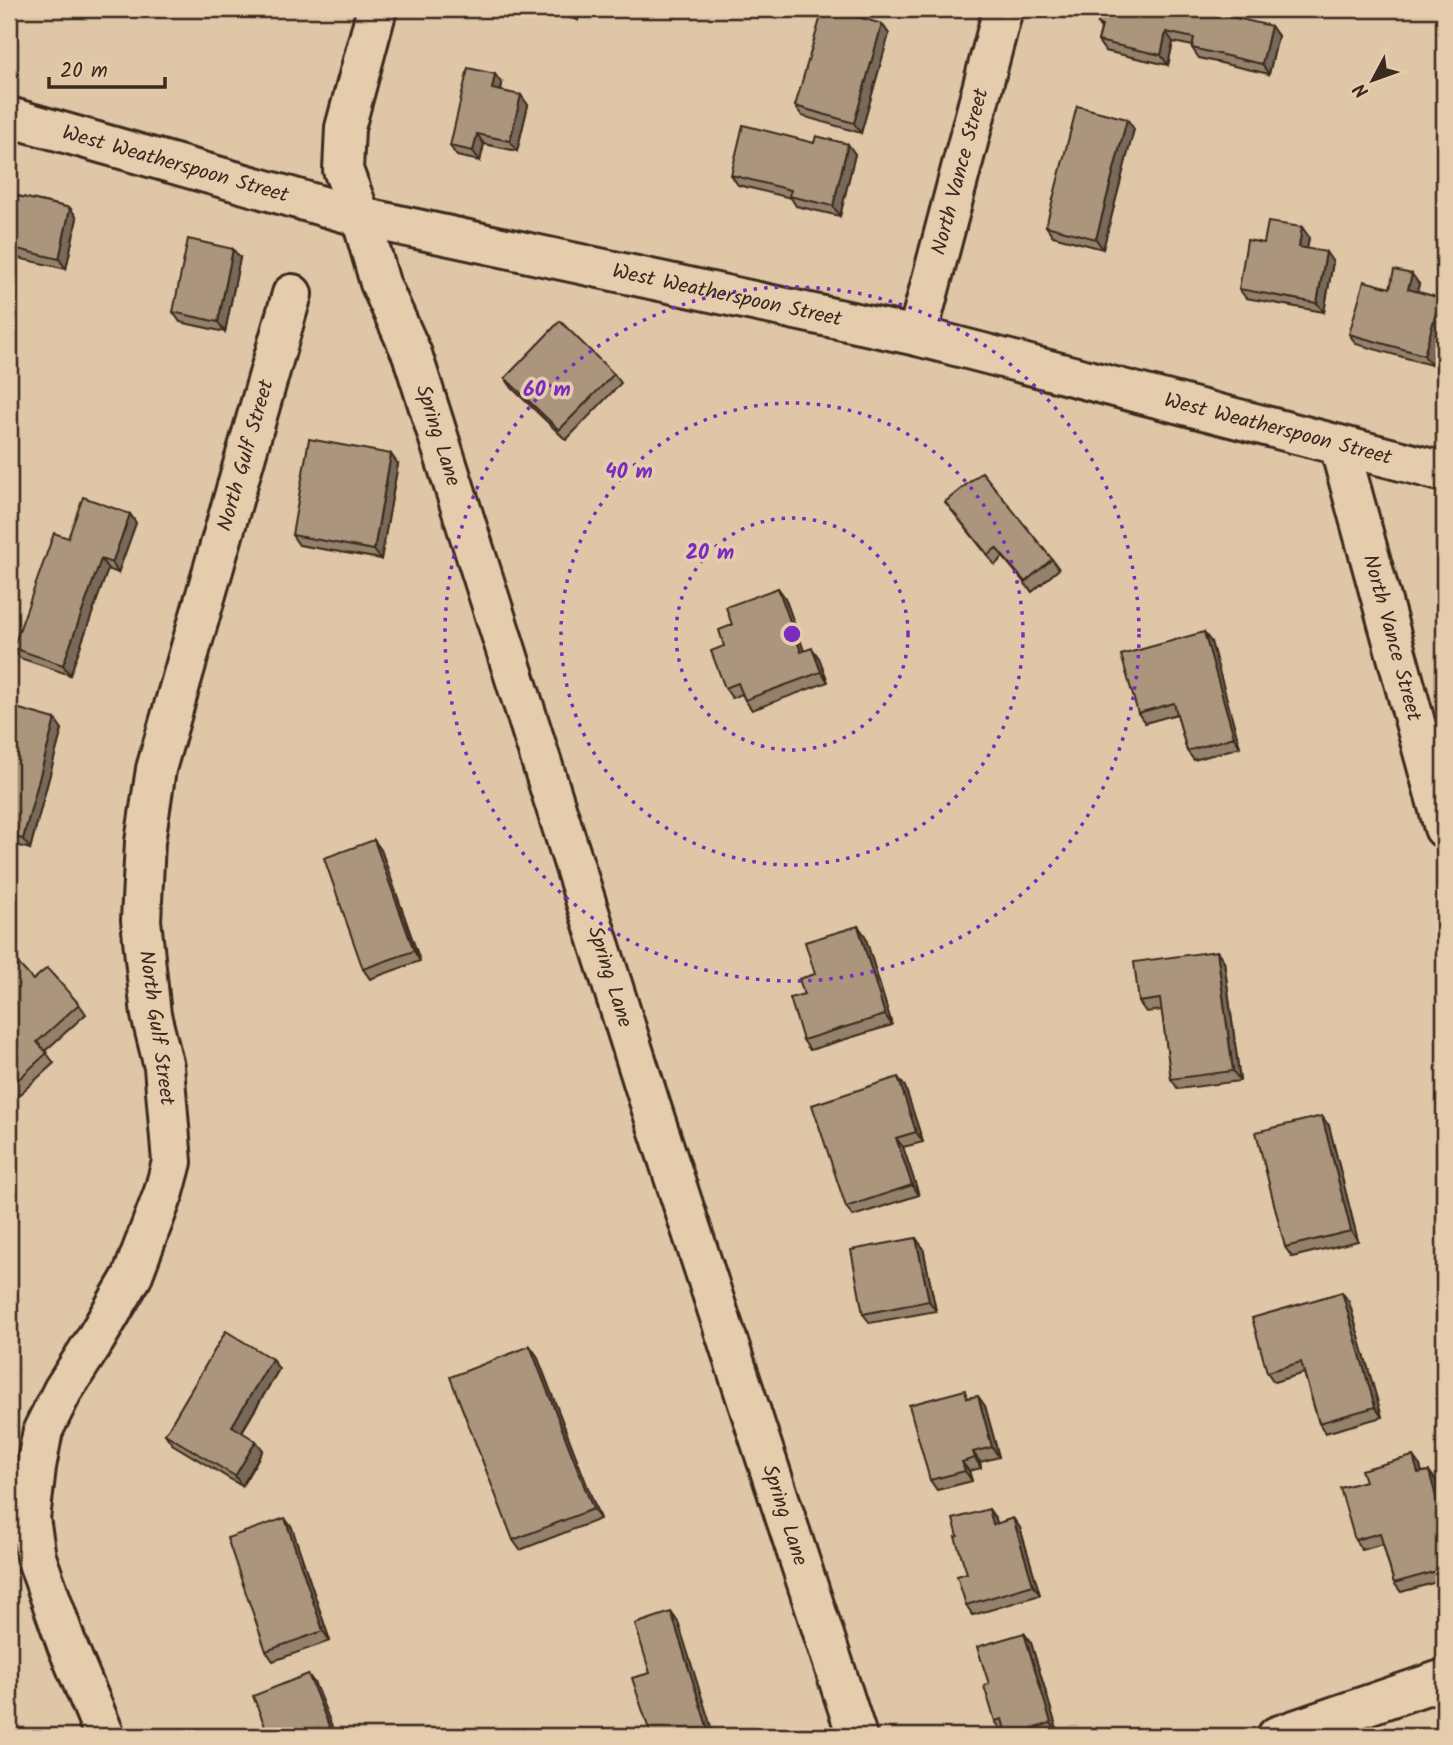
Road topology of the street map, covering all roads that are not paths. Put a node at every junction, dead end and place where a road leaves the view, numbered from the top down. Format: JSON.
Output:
{"nodes":[{"id":1,"x":377,"y":9,"type":"edge"},
{"id":2,"x":1003,"y":9,"type":"edge"},
{"id":3,"x":9,"y":117,"type":"edge"},
{"id":4,"x":361,"y":218,"type":"junction"},
{"id":5,"x":292,"y":294,"type":"dead end"},
{"id":6,"x":917,"y":336,"type":"junction"},
{"id":7,"x":1339,"y":445,"type":"junction"},
{"id":8,"x":1444,"y":472,"type":"edge"},
{"id":9,"x":1444,"y":828,"type":"edge"},
{"id":10,"x":1444,"y":1679,"type":"edge"},
{"id":11,"x":105,"y":1736,"type":"edge"},
{"id":12,"x":857,"y":1736,"type":"edge"},
{"id":13,"x":1277,"y":1736,"type":"edge"}],
"edges":[{"from":1,"to":4,"type":"street"},
{"from":2,"to":6,"type":"street","name":"North Vance Street"},
{"from":3,"to":4,"type":"street","name":"West Weatherspoon Street"},
{"from":4,"to":6,"type":"street","name":"West Weatherspoon Street"},
{"from":4,"to":12,"type":"street","name":"Spring Lane"},
{"from":5,"to":11,"type":"street","name":"North Gulf Street"},
{"from":6,"to":7,"type":"street","name":"West Weatherspoon Street"},
{"from":7,"to":8,"type":"street","name":"West Weatherspoon Street"},
{"from":7,"to":9,"type":"street","name":"North Vance Street"},
{"from":10,"to":13,"type":"street"}]}
